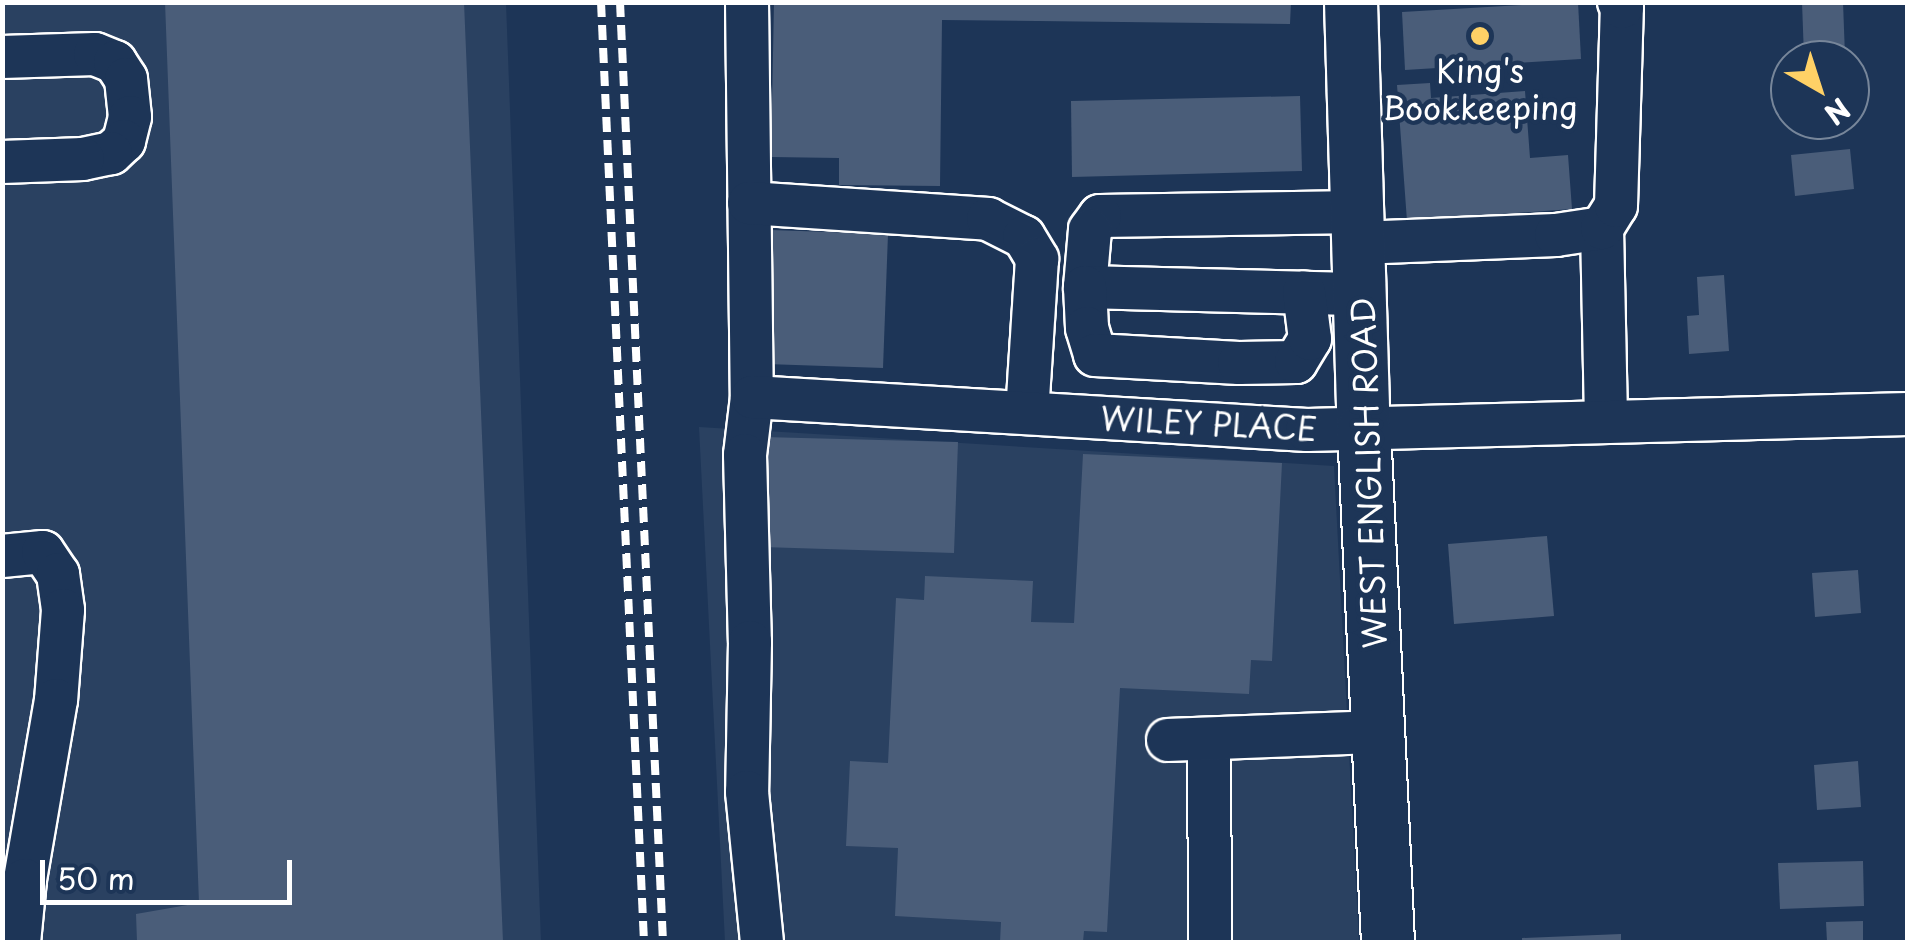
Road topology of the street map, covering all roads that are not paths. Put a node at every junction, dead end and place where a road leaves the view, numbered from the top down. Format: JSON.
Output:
{"nodes":[{"id":1,"x":747,"y":2,"type":"edge"},
{"id":2,"x":1352,"y":2,"type":"edge"},
{"id":3,"x":1619,"y":2,"type":"edge"},
{"id":4,"x":2,"y":57,"type":"edge"},
{"id":5,"x":2,"y":162,"type":"edge"},
{"id":6,"x":749,"y":202,"type":"junction"},
{"id":7,"x":1602,"y":228,"type":"junction"},
{"id":8,"x":1360,"y":250,"type":"junction"},
{"id":9,"x":1085,"y":287,"type":"junction"},
{"id":10,"x":1304,"y":292,"type":"junction"},
{"id":11,"x":752,"y":398,"type":"junction"},
{"id":12,"x":1027,"y":413,"type":"junction"},
{"id":13,"x":1908,"y":414,"type":"edge"},
{"id":14,"x":1606,"y":422,"type":"junction"},
{"id":15,"x":1364,"y":428,"type":"junction"},
{"id":16,"x":2,"y":556,"type":"edge"},
{"id":17,"x":1378,"y":732,"type":"junction"},
{"id":18,"x":20,"y":942,"type":"edge"},
{"id":19,"x":762,"y":942,"type":"edge"},
{"id":20,"x":1210,"y":942,"type":"edge"},
{"id":21,"x":1388,"y":942,"type":"edge"}],
"edges":[{"from":1,"to":6,"type":"street"},
{"from":2,"to":8,"type":"main road","name":"WEST ENGLISH ROAD"},
{"from":3,"to":7,"type":"street"},
{"from":4,"to":5,"type":"street"},
{"from":6,"to":11,"type":"street"},
{"from":6,"to":12,"type":"street"},
{"from":7,"to":8,"type":"street"},
{"from":7,"to":14,"type":"street"},
{"from":8,"to":9,"type":"street"},
{"from":8,"to":10,"type":"street"},
{"from":8,"to":15,"type":"main road","name":"WEST ENGLISH ROAD"},
{"from":9,"to":10,"type":"street"},
{"from":9,"to":10,"type":"street"},
{"from":11,"to":12,"type":"street","name":"WILEY PLACE"},
{"from":11,"to":19,"type":"street"},
{"from":12,"to":15,"type":"street","name":"WILEY PLACE"},
{"from":13,"to":14,"type":"street","name":"WILEY PLACE"},
{"from":14,"to":15,"type":"street","name":"WILEY PLACE"},
{"from":15,"to":17,"type":"main road","name":"WEST ENGLISH ROAD"},
{"from":16,"to":18,"type":"street"},
{"from":17,"to":20,"type":"street"},
{"from":17,"to":21,"type":"main road","name":"WEST ENGLISH ROAD"}]}
